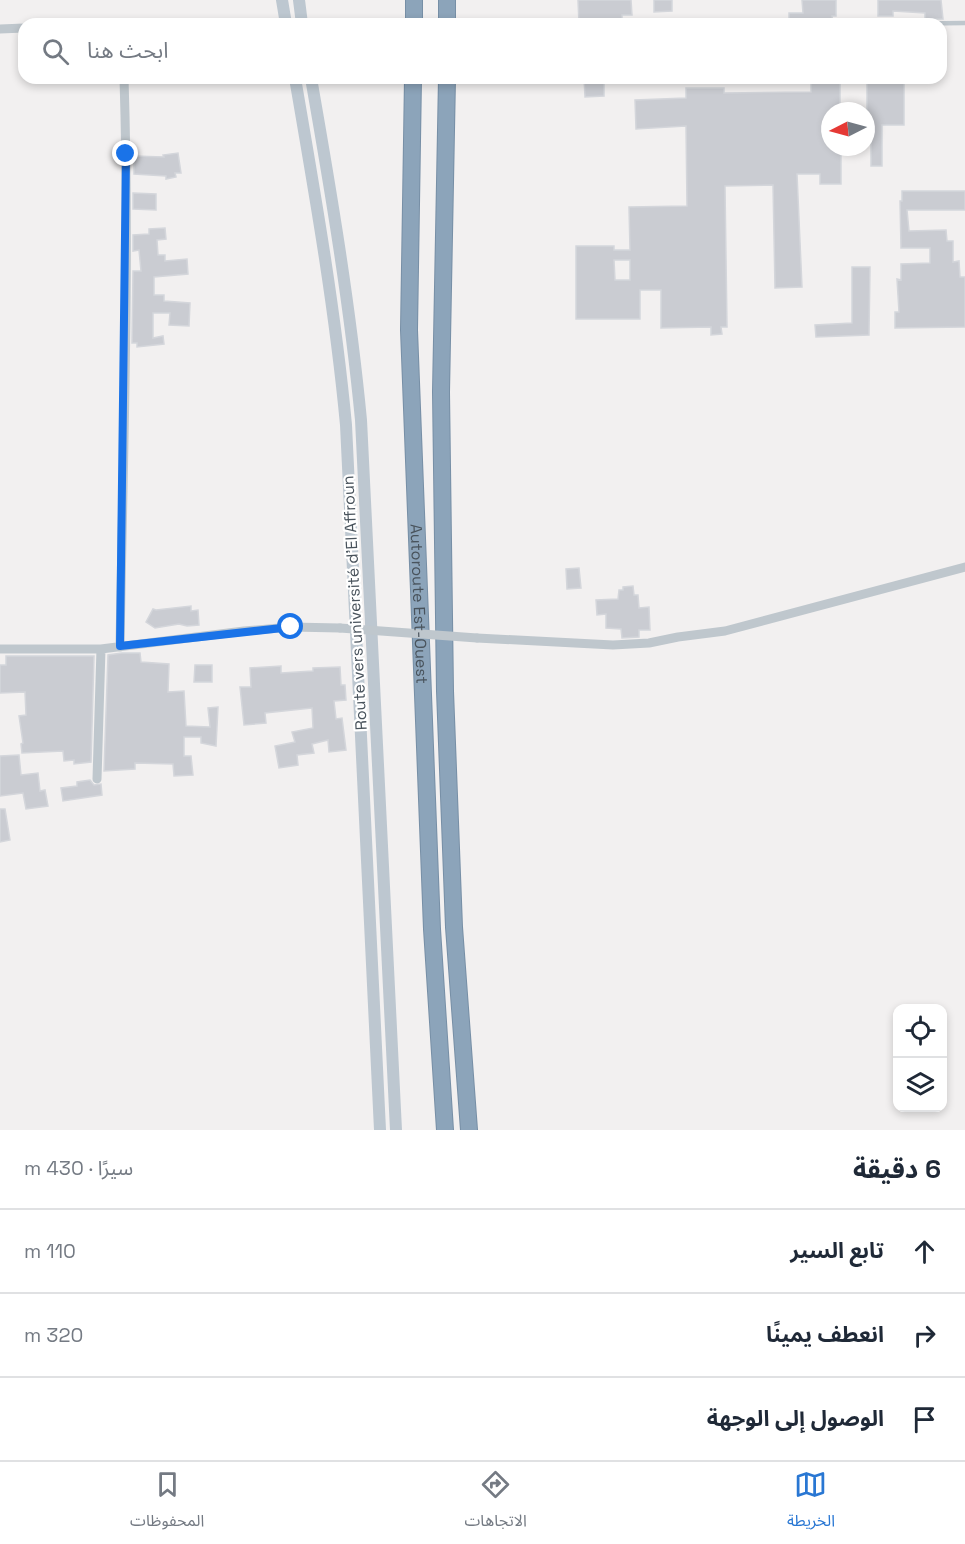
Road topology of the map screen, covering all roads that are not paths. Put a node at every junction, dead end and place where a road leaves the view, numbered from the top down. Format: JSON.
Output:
{"nodes":[{"id":1,"x":282,"y":0,"type":"edge"},
{"id":2,"x":299,"y":0,"type":"edge"},
{"id":3,"x":414,"y":0,"type":"edge"},
{"id":4,"x":447,"y":0,"type":"edge"},
{"id":5,"x":285,"y":18,"type":"edge"},
{"id":6,"x":301,"y":18,"type":"edge"},
{"id":7,"x":414,"y":18,"type":"edge"},
{"id":8,"x":447,"y":18,"type":"edge"},
{"id":9,"x":947,"y":23,"type":"edge"},
{"id":10,"x":965,"y":23,"type":"edge"},
{"id":11,"x":18,"y":28,"type":"edge"},
{"id":12,"x":0,"y":29,"type":"edge"},
{"id":13,"x":124,"y":84,"type":"edge"},
{"id":14,"x":297,"y":84,"type":"edge"},
{"id":15,"x":312,"y":84,"type":"edge"},
{"id":16,"x":413,"y":84,"type":"edge"},
{"id":17,"x":447,"y":84,"type":"edge"},
{"id":18,"x":965,"y":567,"type":"edge"},
{"id":19,"x":120,"y":646,"type":"junction"},
{"id":20,"x":0,"y":649,"type":"edge"},
{"id":21,"x":101,"y":649,"type":"junction"},
{"id":22,"x":97,"y":779,"type":"dead end"},
{"id":23,"x":380,"y":1130,"type":"edge"},
{"id":24,"x":396,"y":1130,"type":"edge"},
{"id":25,"x":445,"y":1130,"type":"edge"},
{"id":26,"x":469,"y":1130,"type":"edge"}],
"edges":[{"from":1,"to":5,"type":"main road"},
{"from":2,"to":6,"type":"main road"},
{"from":3,"to":7,"type":"highway"},
{"from":4,"to":8,"type":"highway"},
{"from":9,"to":10,"type":"lane"},
{"from":11,"to":12,"type":"street"},
{"from":13,"to":19,"type":"street"},
{"from":14,"to":23,"type":"main road","name":"Route vers université d'El Affroun"},
{"from":15,"to":24,"type":"main road","name":"Route vers université d'El Affroun"},
{"from":16,"to":25,"type":"highway","name":"Autoroute Est-Ouest"},
{"from":17,"to":26,"type":"highway","name":"Autoroute Est-Ouest"},
{"from":18,"to":19,"type":"street","bridge":true},
{"from":19,"to":21,"type":"street"},
{"from":20,"to":21,"type":"street"},
{"from":21,"to":22,"type":"street"}]}
